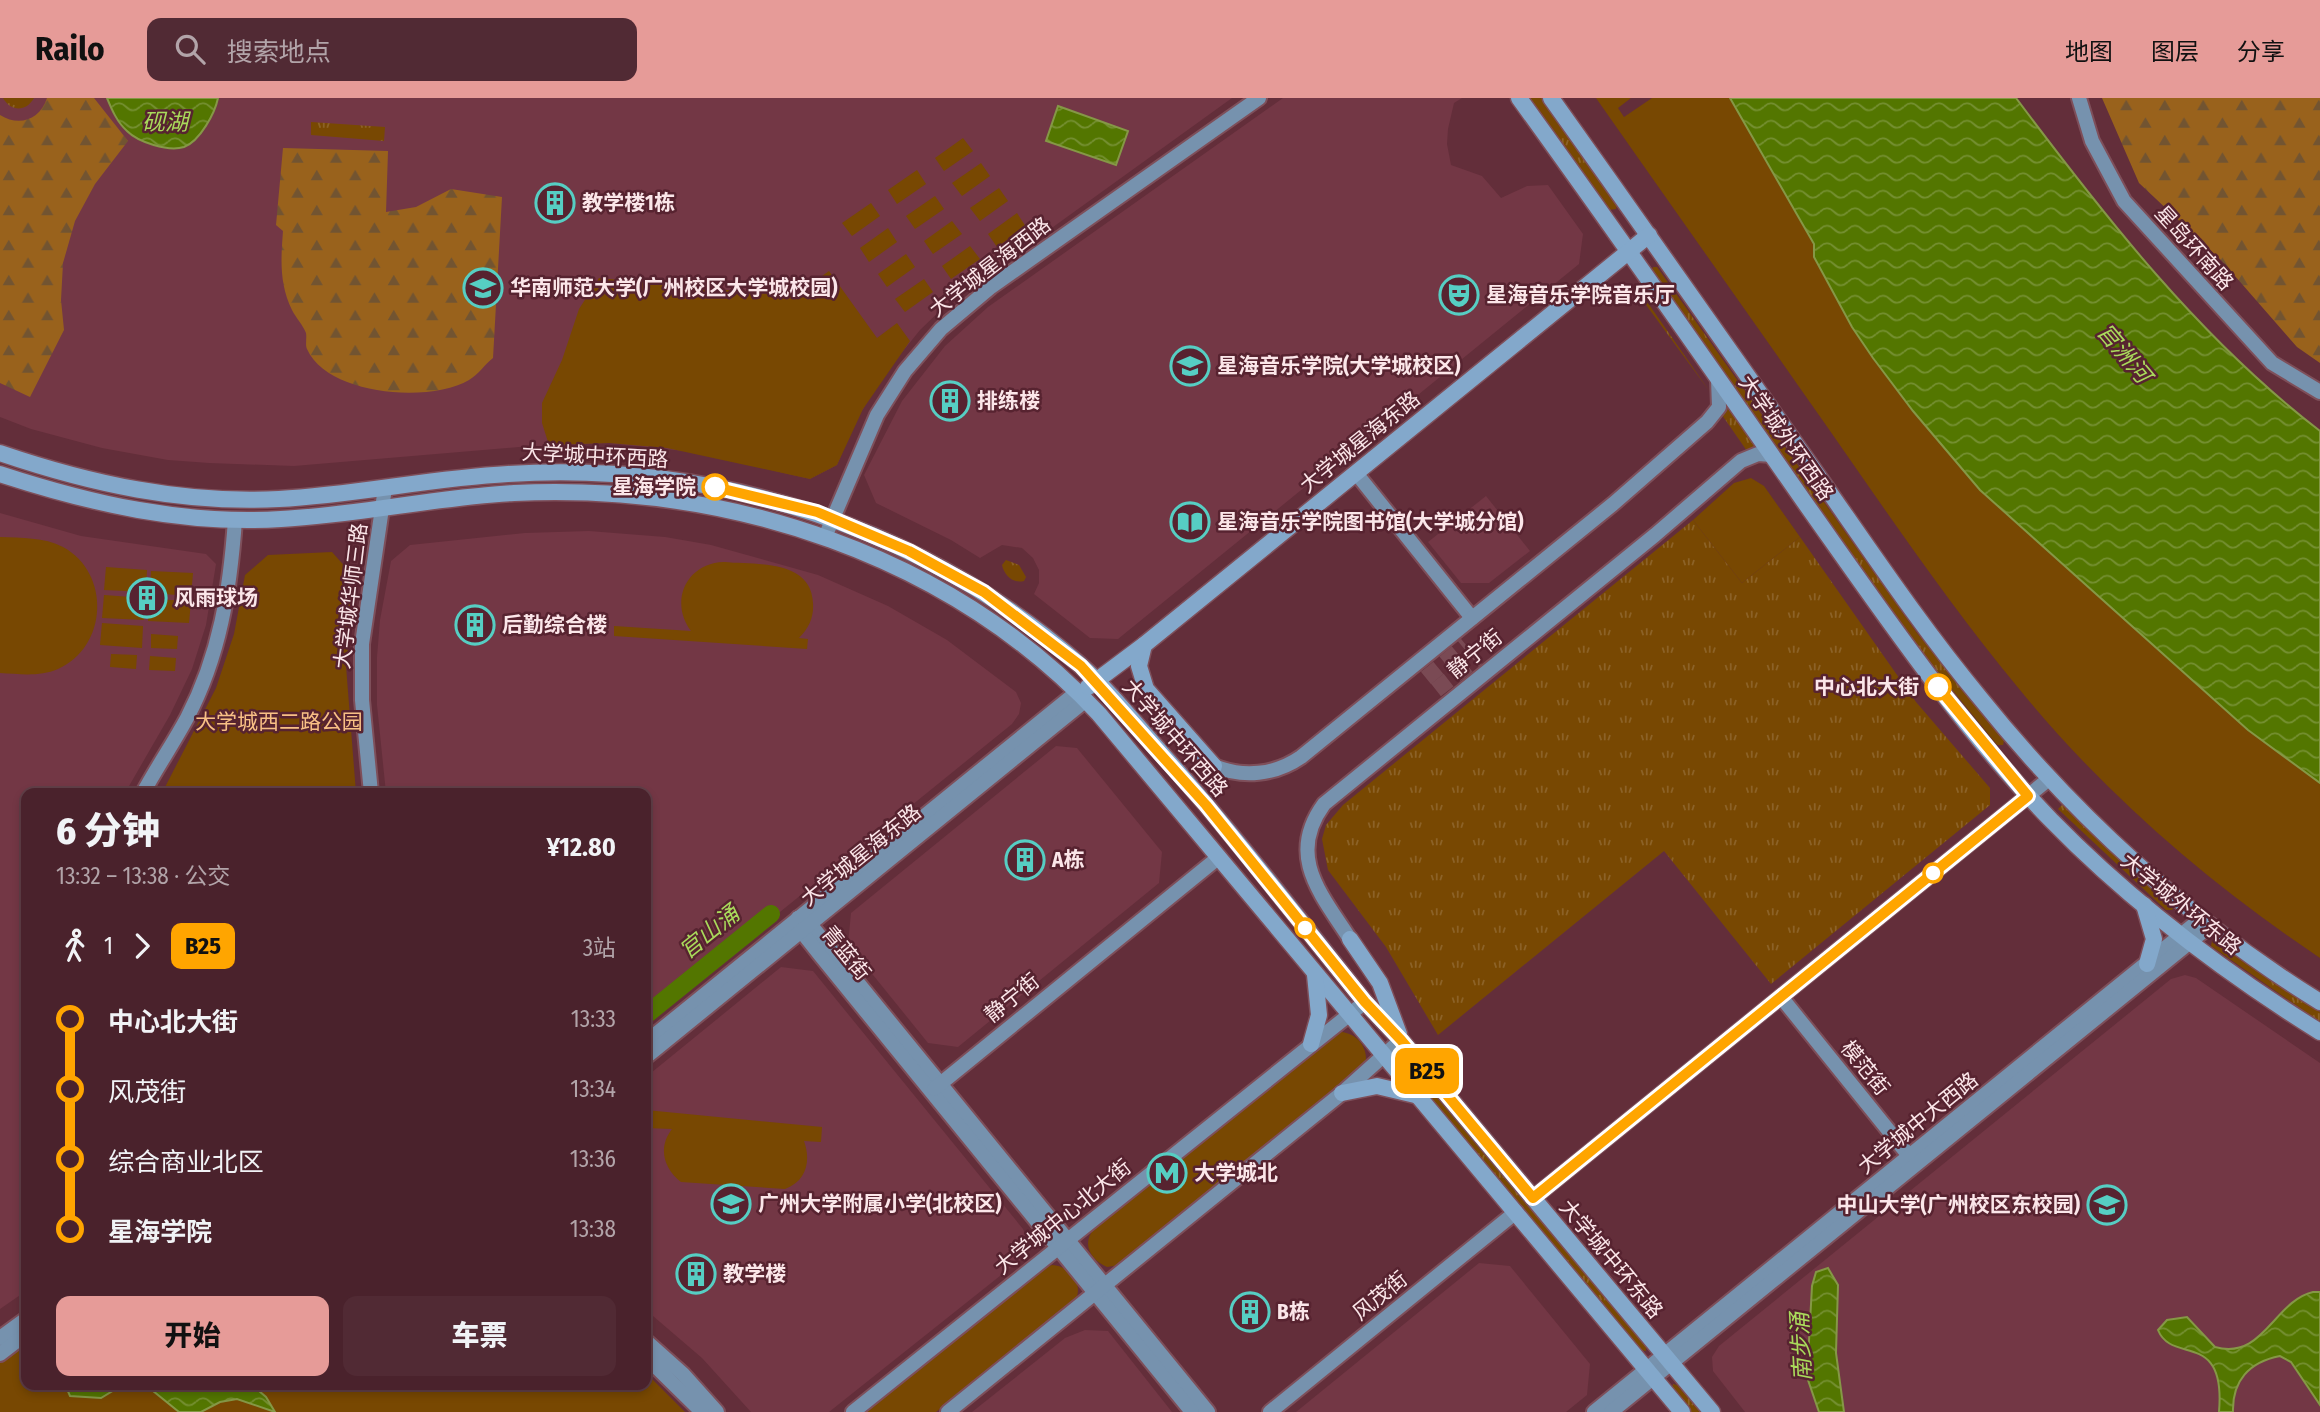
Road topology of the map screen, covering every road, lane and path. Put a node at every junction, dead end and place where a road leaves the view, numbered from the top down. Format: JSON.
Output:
{"nodes":[{"id":1,"x":1258,"y":98,"type":"edge"},
{"id":2,"x":1519,"y":98,"type":"edge"},
{"id":3,"x":1551,"y":98,"type":"edge"},
{"id":4,"x":2079,"y":98,"type":"edge"},
{"id":5,"x":1627,"y":204,"type":"junction"},
{"id":6,"x":1606,"y":219,"type":"junction"},
{"id":7,"x":1649,"y":235,"type":"junction"},
{"id":8,"x":1629,"y":251,"type":"junction"},
{"id":9,"x":1718,"y":377,"type":"junction"},
{"id":10,"x":2320,"y":392,"type":"edge"},
{"id":11,"x":0,"y":453,"type":"edge"},
{"id":12,"x":1772,"y":455,"type":"junction"},
{"id":13,"x":1356,"y":473,"type":"junction"},
{"id":14,"x":0,"y":474,"type":"edge"},
{"id":15,"x":385,"y":488,"type":"junction"},
{"id":16,"x":763,"y":497,"type":"junction"},
{"id":17,"x":382,"y":509,"type":"junction"},
{"id":18,"x":759,"y":517,"type":"junction"},
{"id":19,"x":833,"y":518,"type":"junction"},
{"id":20,"x":235,"y":520,"type":"junction"},
{"id":21,"x":825,"y":537,"type":"junction"},
{"id":22,"x":1472,"y":618,"type":"junction"},
{"id":23,"x":1144,"y":645,"type":"junction"},
{"id":24,"x":1098,"y":682,"type":"junction"},
{"id":25,"x":1081,"y":696,"type":"junction"},
{"id":26,"x":2017,"y":742,"type":"junction"},
{"id":27,"x":1997,"y":760,"type":"junction"},
{"id":28,"x":1214,"y":766,"type":"joint"},
{"id":29,"x":2050,"y":778,"type":"junction"},
{"id":30,"x":146,"y":788,"type":"edge"},
{"id":31,"x":371,"y":788,"type":"edge"},
{"id":32,"x":2028,"y":796,"type":"junction"},
{"id":33,"x":1237,"y":842,"type":"joint"},
{"id":34,"x":1219,"y":857,"type":"junction"},
{"id":35,"x":2143,"y":903,"type":"junction"},
{"id":36,"x":2206,"y":922,"type":"junction"},
{"id":37,"x":803,"y":924,"type":"junction"},
{"id":38,"x":2187,"y":938,"type":"junction"},
{"id":39,"x":1350,"y":939,"type":"joint"},
{"id":40,"x":2147,"y":964,"type":"junction"},
{"id":41,"x":1314,"y":972,"type":"junction"},
{"id":42,"x":1781,"y":997,"type":"junction"},
{"id":43,"x":1365,"y":1002,"type":"junction"},
{"id":44,"x":2320,"y":1002,"type":"edge"},
{"id":45,"x":1349,"y":1015,"type":"junction"},
{"id":46,"x":2320,"y":1032,"type":"edge"},
{"id":47,"x":651,"y":1038,"type":"edge"},
{"id":48,"x":1401,"y":1040,"type":"junction"},
{"id":49,"x":1311,"y":1044,"type":"junction"},
{"id":50,"x":651,"y":1053,"type":"edge"},
{"id":51,"x":1383,"y":1056,"type":"junction"},
{"id":52,"x":935,"y":1088,"type":"junction"},
{"id":53,"x":1342,"y":1093,"type":"junction"},
{"id":54,"x":1418,"y":1098,"type":"junction"},
{"id":55,"x":1913,"y":1161,"type":"junction"},
{"id":56,"x":1533,"y":1198,"type":"junction"},
{"id":57,"x":1516,"y":1212,"type":"junction"},
{"id":58,"x":1064,"y":1244,"type":"junction"},
{"id":59,"x":1101,"y":1289,"type":"junction"},
{"id":60,"x":21,"y":1323,"type":"edge"},
{"id":61,"x":0,"y":1338,"type":"edge"},
{"id":62,"x":21,"y":1338,"type":"edge"},
{"id":63,"x":651,"y":1345,"type":"edge"},
{"id":64,"x":0,"y":1354,"type":"edge"},
{"id":65,"x":1667,"y":1360,"type":"junction"},
{"id":66,"x":651,"y":1362,"type":"edge"},
{"id":67,"x":1650,"y":1373,"type":"junction"},
{"id":68,"x":702,"y":1412,"type":"edge"},
{"id":69,"x":718,"y":1412,"type":"edge"},
{"id":70,"x":853,"y":1412,"type":"edge"},
{"id":71,"x":948,"y":1412,"type":"edge"},
{"id":72,"x":1192,"y":1412,"type":"edge"},
{"id":73,"x":1208,"y":1412,"type":"edge"},
{"id":74,"x":1270,"y":1412,"type":"edge"},
{"id":75,"x":1594,"y":1412,"type":"edge"},
{"id":76,"x":1611,"y":1412,"type":"edge"},
{"id":77,"x":1682,"y":1412,"type":"edge"},
{"id":78,"x":1712,"y":1412,"type":"edge"}],
"edges":[{"from":1,"to":19,"type":"street","name":"大学城星海西路"},
{"from":2,"to":6,"type":"main road","name":"大学城外环西路"},
{"from":3,"to":5,"type":"main road","name":"大学城外环西路"},
{"from":4,"to":10,"type":"street","name":"星岛环南路"},
{"from":5,"to":6,"type":"main road"},
{"from":5,"to":7,"type":"main road","name":"大学城外环西路"},
{"from":6,"to":8,"type":"main road","name":"大学城外环西路"},
{"from":7,"to":8,"type":"main road","name":"大学城星海东路"},
{"from":7,"to":26,"type":"main road","name":"大学城外环西路"},
{"from":8,"to":9,"type":"main road","name":"大学城外环西路"},
{"from":8,"to":13,"type":"main road","name":"大学城星海东路"},
{"from":9,"to":12,"type":"main road","name":"大学城外环西路"},
{"from":9,"to":22,"type":"street","name":"静宁街"},
{"from":11,"to":15,"type":"main road","name":"大学城中环西路"},
{"from":12,"to":27,"type":"main road","name":"大学城外环西路"},
{"from":12,"to":39,"type":"street","name":"静宁街"},
{"from":13,"to":22,"type":"street"},
{"from":13,"to":23,"type":"main road","name":"大学城星海东路"},
{"from":14,"to":20,"type":"main road","name":"大学城中环西路"},
{"from":15,"to":16,"type":"main road","name":"大学城中环西路"},
{"from":15,"to":17,"type":"street","name":"大学城华师三路"},
{"from":16,"to":18,"type":"main road"},
{"from":16,"to":19,"type":"main road","name":"大学城中环西路"},
{"from":17,"to":18,"type":"main road","name":"大学城中环西路"},
{"from":17,"to":20,"type":"main road","name":"大学城中环西路"},
{"from":17,"to":31,"type":"street","name":"大学城华师三路"},
{"from":18,"to":21,"type":"main road","name":"大学城中环西路"},
{"from":19,"to":21,"type":"street","name":"大学城星海西路"},
{"from":19,"to":24,"type":"main road","name":"大学城中环西路"},
{"from":20,"to":30,"type":"street"},
{"from":21,"to":25,"type":"main road","name":"大学城中环西路"},
{"from":22,"to":28,"type":"street","name":"静宁街"},
{"from":23,"to":24,"type":"main road","name":"大学城星海东路"},
{"from":23,"to":28,"type":"main road"},
{"from":24,"to":25,"type":"main road","name":"大学城星海东路"},
{"from":24,"to":33,"type":"main road","name":"大学城中环西路"},
{"from":25,"to":34,"type":"main road","name":"大学城中环西路"},
{"from":25,"to":37,"type":"street","name":"大学城星海东路"},
{"from":26,"to":27,"type":"main road"},
{"from":26,"to":29,"type":"main road","name":"大学城外环西路"},
{"from":27,"to":32,"type":"main road","name":"大学城外环西路"},
{"from":29,"to":32,"type":"street"},
{"from":29,"to":36,"type":"main road","name":"大学城外环东路"},
{"from":32,"to":35,"type":"main road","name":"大学城外环东路"},
{"from":32,"to":42,"type":"street"},
{"from":33,"to":43,"type":"main road","name":"大学城中环东路"},
{"from":34,"to":41,"type":"main road","name":"大学城中环东路"},
{"from":34,"to":52,"type":"street","name":"静宁街"},
{"from":35,"to":38,"type":"main road","name":"大学城外环东路"},
{"from":35,"to":40,"type":"main road"},
{"from":36,"to":38,"type":"street","name":"大学城中大西路"},
{"from":36,"to":44,"type":"main road","name":"大学城外环东路"},
{"from":37,"to":47,"type":"street","name":"大学城星海东路"},
{"from":37,"to":50,"type":"street","name":"大学城星海东路"},
{"from":37,"to":52,"type":"street","name":"青蓝街"},
{"from":38,"to":40,"type":"street","name":"大学城中大西路"},
{"from":38,"to":46,"type":"main road","name":"大学城外环东路"},
{"from":38,"to":55,"type":"street","name":"大学城中大西路"},
{"from":39,"to":48,"type":"main road"},
{"from":40,"to":55,"type":"street","name":"大学城中大西路"},
{"from":41,"to":45,"type":"main road","name":"大学城中环东路"},
{"from":41,"to":49,"type":"main road"},
{"from":42,"to":55,"type":"street","name":"模范街"},
{"from":42,"to":56,"type":"street"},
{"from":43,"to":45,"type":"street","name":"大学城中心北大街"},
{"from":43,"to":48,"type":"main road","name":"大学城中环东路"},
{"from":45,"to":49,"type":"street","name":"大学城中心北大街"},
{"from":45,"to":51,"type":"main road","name":"大学城中环东路"},
{"from":48,"to":51,"type":"street"},
{"from":48,"to":56,"type":"main road","name":"大学城中环东路"},
{"from":49,"to":58,"type":"street","name":"大学城中心北大街"},
{"from":51,"to":53,"type":"street"},
{"from":51,"to":54,"type":"main road","name":"大学城中环东路"},
{"from":52,"to":58,"type":"street","name":"青蓝街"},
{"from":53,"to":54,"type":"main road"},
{"from":53,"to":59,"type":"street"},
{"from":54,"to":57,"type":"main road","name":"大学城中环东路"},
{"from":55,"to":65,"type":"street","name":"大学城中大西路"},
{"from":56,"to":65,"type":"main road","name":"大学城中环东路"},
{"from":57,"to":67,"type":"main road","name":"大学城中环东路"},
{"from":57,"to":74,"type":"street","name":"风茂街"},
{"from":58,"to":59,"type":"street","name":"青蓝街"},
{"from":58,"to":70,"type":"street","name":"大学城中心北大街"},
{"from":59,"to":71,"type":"street"},
{"from":59,"to":72,"type":"street","name":"青蓝街"},
{"from":59,"to":73,"type":"street","name":"青蓝街"},
{"from":60,"to":61,"type":"street"},
{"from":62,"to":64,"type":"street"},
{"from":63,"to":69,"type":"street"},
{"from":65,"to":67,"type":"street","name":"大学城中大西路"},
{"from":65,"to":78,"type":"main road","name":"大学城中环东路"},
{"from":66,"to":68,"type":"street"},
{"from":67,"to":75,"type":"street","name":"大学城中大西路"},
{"from":67,"to":76,"type":"street","name":"大学城中大西路"},
{"from":67,"to":77,"type":"main road","name":"大学城中环东路"}]}
